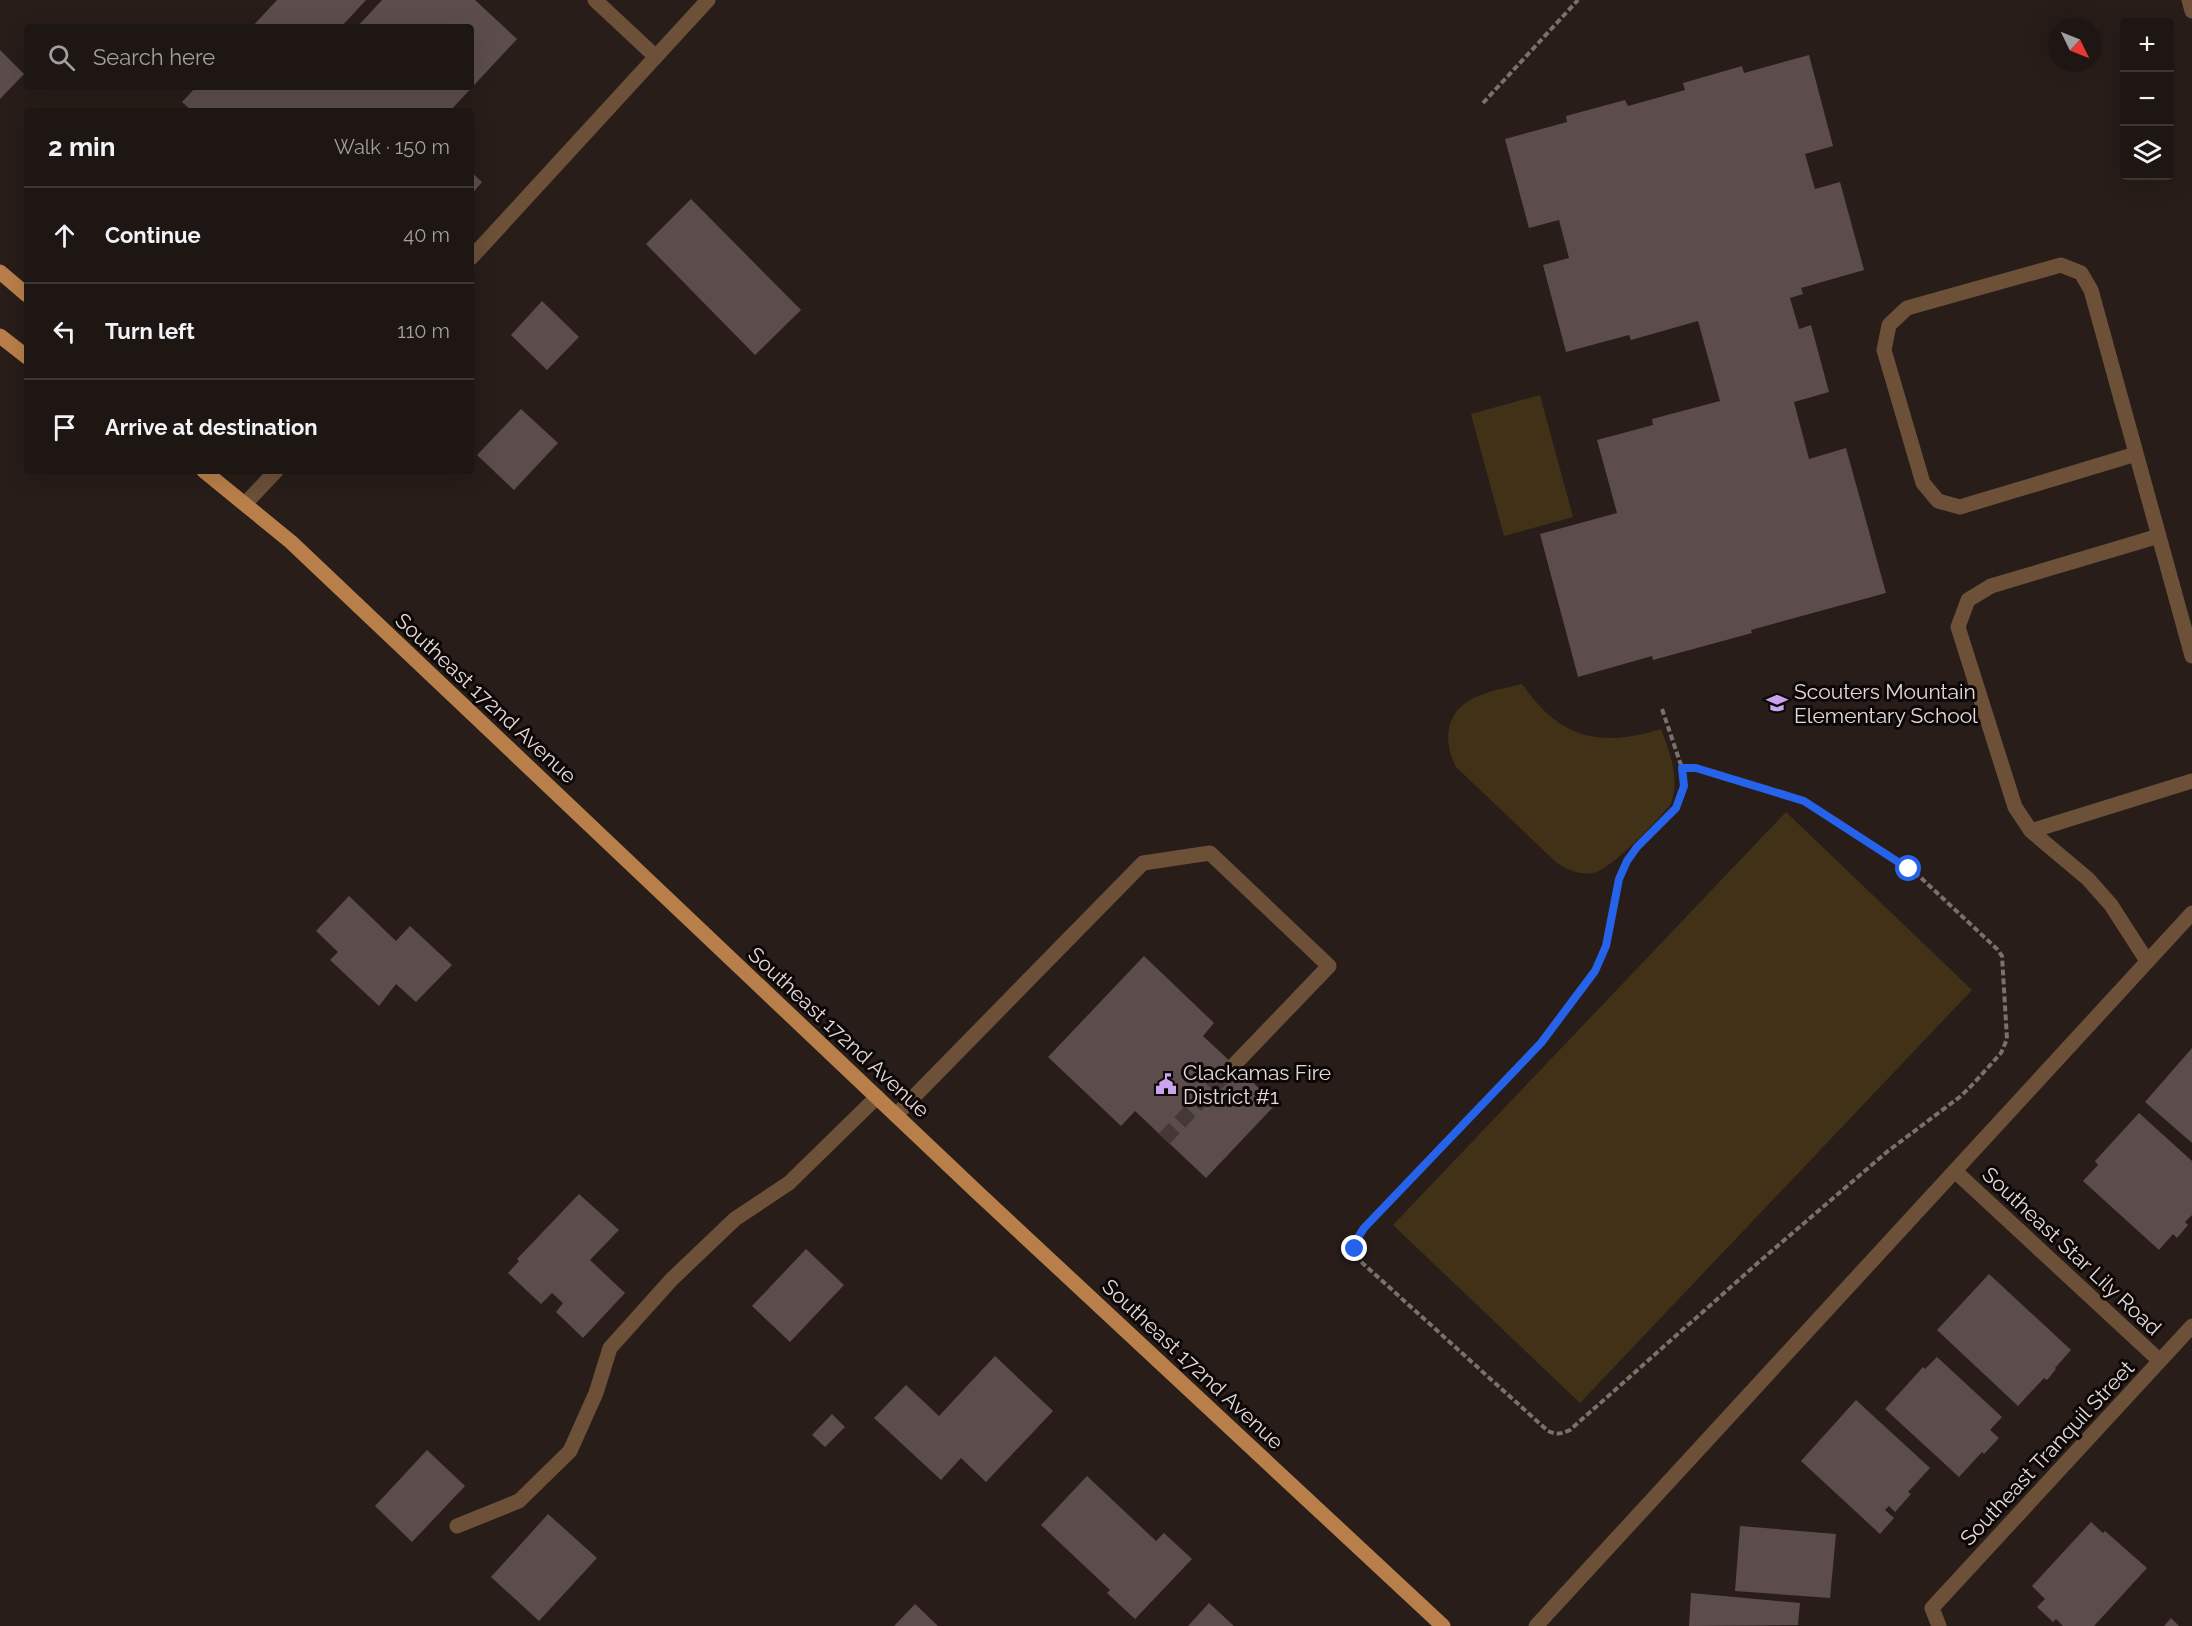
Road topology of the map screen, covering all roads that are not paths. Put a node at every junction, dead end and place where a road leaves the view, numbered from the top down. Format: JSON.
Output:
{"nodes":[{"id":1,"x":595,"y":0,"type":"edge"},
{"id":2,"x":708,"y":0,"type":"edge"},
{"id":3,"x":2189,"y":0,"type":"edge"},
{"id":4,"x":2192,"y":11,"type":"edge"},
{"id":5,"x":656,"y":57,"type":"junction"},
{"id":6,"x":474,"y":255,"type":"edge"},
{"id":7,"x":0,"y":272,"type":"edge"},
{"id":8,"x":24,"y":293,"type":"edge"},
{"id":9,"x":0,"y":336,"type":"edge"},
{"id":10,"x":24,"y":355,"type":"edge"},
{"id":11,"x":2136,"y":454,"type":"junction"},
{"id":12,"x":208,"y":474,"type":"edge"},
{"id":13,"x":273,"y":474,"type":"edge"},
{"id":14,"x":245,"y":504,"type":"junction"},
{"id":15,"x":2159,"y":536,"type":"junction"},
{"id":16,"x":2192,"y":656,"type":"edge"},
{"id":17,"x":2192,"y":781,"type":"edge"},
{"id":18,"x":2031,"y":831,"type":"junction"},
{"id":19,"x":2192,"y":913,"type":"edge"},
{"id":20,"x":2147,"y":962,"type":"junction"},
{"id":21,"x":1234,"y":1065,"type":"tunnel mouth"},
{"id":22,"x":877,"y":1097,"type":"junction"},
{"id":23,"x":896,"y":1115,"type":"junction"},
{"id":24,"x":1956,"y":1172,"type":"junction"},
{"id":25,"x":2192,"y":1326,"type":"edge"},
{"id":26,"x":2160,"y":1361,"type":"junction"},
{"id":27,"x":457,"y":1526,"type":"dead end"},
{"id":28,"x":1443,"y":1626,"type":"edge"},
{"id":29,"x":1536,"y":1626,"type":"edge"},
{"id":30,"x":1939,"y":1626,"type":"edge"}],
"edges":[{"from":1,"to":5,"type":"street"},
{"from":2,"to":5,"type":"street"},
{"from":3,"to":4,"type":"street"},
{"from":5,"to":6,"type":"street"},
{"from":7,"to":8,"type":"main road"},
{"from":9,"to":10,"type":"main road"},
{"from":11,"to":11,"type":"street"},
{"from":11,"to":15,"type":"street"},
{"from":12,"to":14,"type":"main road","name":"Southeast 172nd Avenue"},
{"from":13,"to":14,"type":"street"},
{"from":14,"to":22,"type":"main road","name":"Southeast 172nd Avenue"},
{"from":15,"to":16,"type":"street"},
{"from":15,"to":18,"type":"street"},
{"from":17,"to":18,"type":"street"},
{"from":18,"to":20,"type":"street"},
{"from":19,"to":20,"type":"street"},
{"from":20,"to":24,"type":"street"},
{"from":21,"to":23,"type":"street"},
{"from":22,"to":23,"type":"main road","name":"Southeast 172nd Avenue"},
{"from":22,"to":27,"type":"street"},
{"from":23,"to":28,"type":"main road","name":"Southeast 172nd Avenue"},
{"from":24,"to":26,"type":"street","name":"Southeast Star Lily Road"},
{"from":24,"to":29,"type":"street"},
{"from":25,"to":26,"type":"street","name":"Southeast Tranquil Street"},
{"from":26,"to":30,"type":"street","name":"Southeast Tranquil Street"}]}
